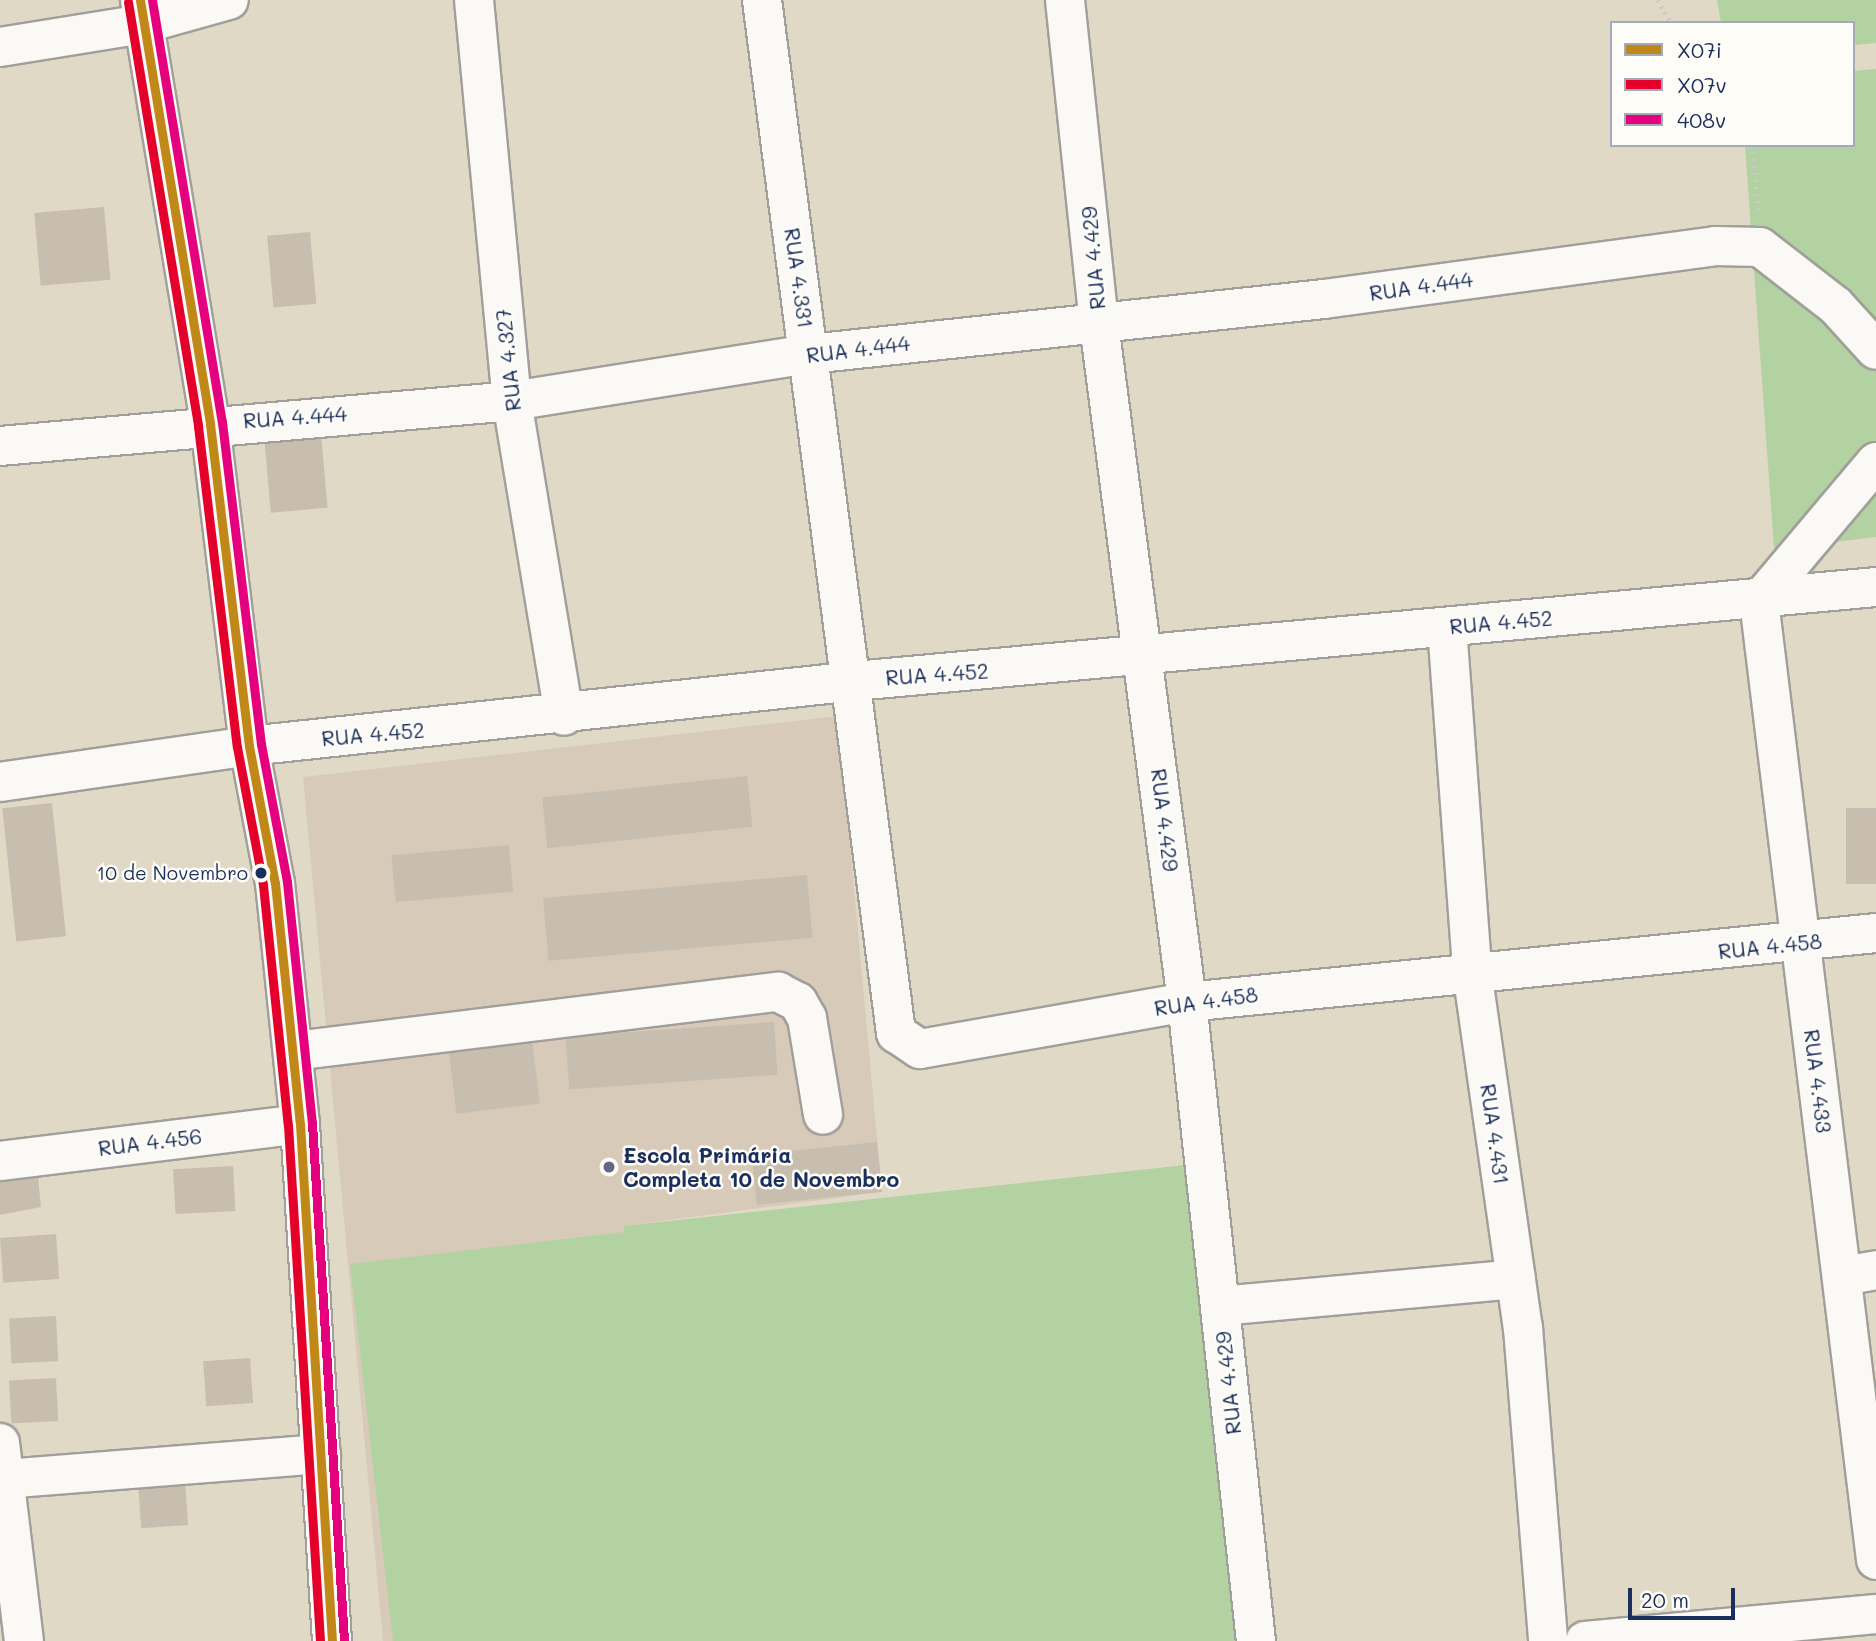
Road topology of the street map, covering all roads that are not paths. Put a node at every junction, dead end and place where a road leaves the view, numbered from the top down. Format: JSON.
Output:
{"nodes":[{"id":1,"x":229,"y":0,"type":"edge"},
{"id":2,"x":474,"y":0,"type":"edge"},
{"id":3,"x":762,"y":0,"type":"edge"},
{"id":4,"x":1065,"y":0,"type":"edge"},
{"id":5,"x":141,"y":12,"type":"edge"},
{"id":6,"x":0,"y":47,"type":"edge"},
{"id":7,"x":1099,"y":324,"type":"junction"},
{"id":8,"x":1876,"y":350,"type":"edge"},
{"id":9,"x":810,"y":354,"type":"junction"},
{"id":10,"x":512,"y":401,"type":"junction"},
{"id":11,"x":210,"y":424,"type":"junction"},
{"id":12,"x":0,"y":446,"type":"edge"},
{"id":13,"x":1876,"y":462,"type":"edge"},
{"id":14,"x":1876,"y":587,"type":"edge"},
{"id":15,"x":1759,"y":601,"type":"junction"},
{"id":16,"x":1447,"y":626,"type":"junction"},
{"id":17,"x":1145,"y":658,"type":"junction"},
{"id":18,"x":855,"y":681,"type":"junction"},
{"id":19,"x":564,"y":716,"type":"junction"},
{"id":20,"x":249,"y":746,"type":"junction"},
{"id":21,"x":0,"y":782,"type":"edge"},
{"id":22,"x":1876,"y":933,"type":"edge"},
{"id":23,"x":1800,"y":946,"type":"junction"},
{"id":24,"x":1472,"y":971,"type":"junction"},
{"id":25,"x":1187,"y":1002,"type":"junction"},
{"id":26,"x":294,"y":1051,"type":"junction"},
{"id":27,"x":823,"y":1115,"type":"dead end"},
{"id":28,"x":300,"y":1124,"type":"junction"},
{"id":29,"x":0,"y":1161,"type":"edge"},
{"id":30,"x":1859,"y":1273,"type":"edge"},
{"id":31,"x":1516,"y":1279,"type":"junction"},
{"id":32,"x":1220,"y":1306,"type":"junction"},
{"id":33,"x":1,"y":1453,"type":"edge"},
{"id":34,"x":321,"y":1454,"type":"junction"},
{"id":35,"x":1876,"y":1560,"type":"edge"},
{"id":36,"x":1876,"y":1614,"type":"edge"},
{"id":37,"x":24,"y":1641,"type":"edge"},
{"id":38,"x":332,"y":1641,"type":"edge"},
{"id":39,"x":1256,"y":1641,"type":"edge"},
{"id":40,"x":1548,"y":1641,"type":"edge"},
{"id":41,"x":1585,"y":1641,"type":"edge"}],
"edges":[{"from":1,"to":5,"type":"street"},
{"from":2,"to":10,"type":"street","name":"RUA 4.327"},
{"from":3,"to":9,"type":"street","name":"RUA 4.331"},
{"from":4,"to":7,"type":"street","name":"RUA 4.429"},
{"from":5,"to":6,"type":"street"},
{"from":5,"to":11,"type":"street"},
{"from":7,"to":8,"type":"street","name":"RUA 4.444"},
{"from":7,"to":9,"type":"street","name":"RUA 4.444"},
{"from":7,"to":17,"type":"street","name":"RUA 4.429"},
{"from":9,"to":10,"type":"street","name":"RUA 4.444"},
{"from":9,"to":18,"type":"street","name":"RUA 4.331"},
{"from":10,"to":11,"type":"street","name":"RUA 4.444"},
{"from":10,"to":19,"type":"street","name":"RUA 4.327"},
{"from":11,"to":12,"type":"street","name":"RUA 4.444"},
{"from":11,"to":20,"type":"street"},
{"from":13,"to":15,"type":"street"},
{"from":14,"to":15,"type":"street","name":"RUA 4.452"},
{"from":15,"to":16,"type":"street","name":"RUA 4.452"},
{"from":15,"to":23,"type":"street","name":"RUA 4.433"},
{"from":16,"to":17,"type":"street","name":"RUA 4.452"},
{"from":16,"to":24,"type":"street","name":"RUA 4.431"},
{"from":17,"to":18,"type":"street","name":"RUA 4.452"},
{"from":17,"to":25,"type":"street","name":"RUA 4.429"},
{"from":18,"to":19,"type":"street","name":"RUA 4.452"},
{"from":18,"to":25,"type":"street","name":"RUA 4.458"},
{"from":19,"to":20,"type":"street","name":"RUA 4.452"},
{"from":20,"to":21,"type":"street","name":"RUA 4.452"},
{"from":20,"to":26,"type":"street"},
{"from":22,"to":23,"type":"street","name":"RUA 4.458"},
{"from":23,"to":24,"type":"street","name":"RUA 4.458"},
{"from":23,"to":30,"type":"street","name":"RUA 4.433"},
{"from":24,"to":25,"type":"street","name":"RUA 4.458"},
{"from":24,"to":31,"type":"street","name":"RUA 4.431"},
{"from":25,"to":32,"type":"street","name":"RUA 4.429"},
{"from":26,"to":27,"type":"street"},
{"from":26,"to":28,"type":"street"},
{"from":28,"to":29,"type":"street","name":"RUA 4.456"},
{"from":28,"to":34,"type":"street"},
{"from":30,"to":35,"type":"street","name":"RUA 4.433"},
{"from":31,"to":32,"type":"street"},
{"from":31,"to":40,"type":"street","name":"RUA 4.431"},
{"from":32,"to":39,"type":"street","name":"RUA 4.429"},
{"from":33,"to":34,"type":"street"},
{"from":33,"to":37,"type":"street"},
{"from":34,"to":38,"type":"street"},
{"from":36,"to":41,"type":"street"}]}
